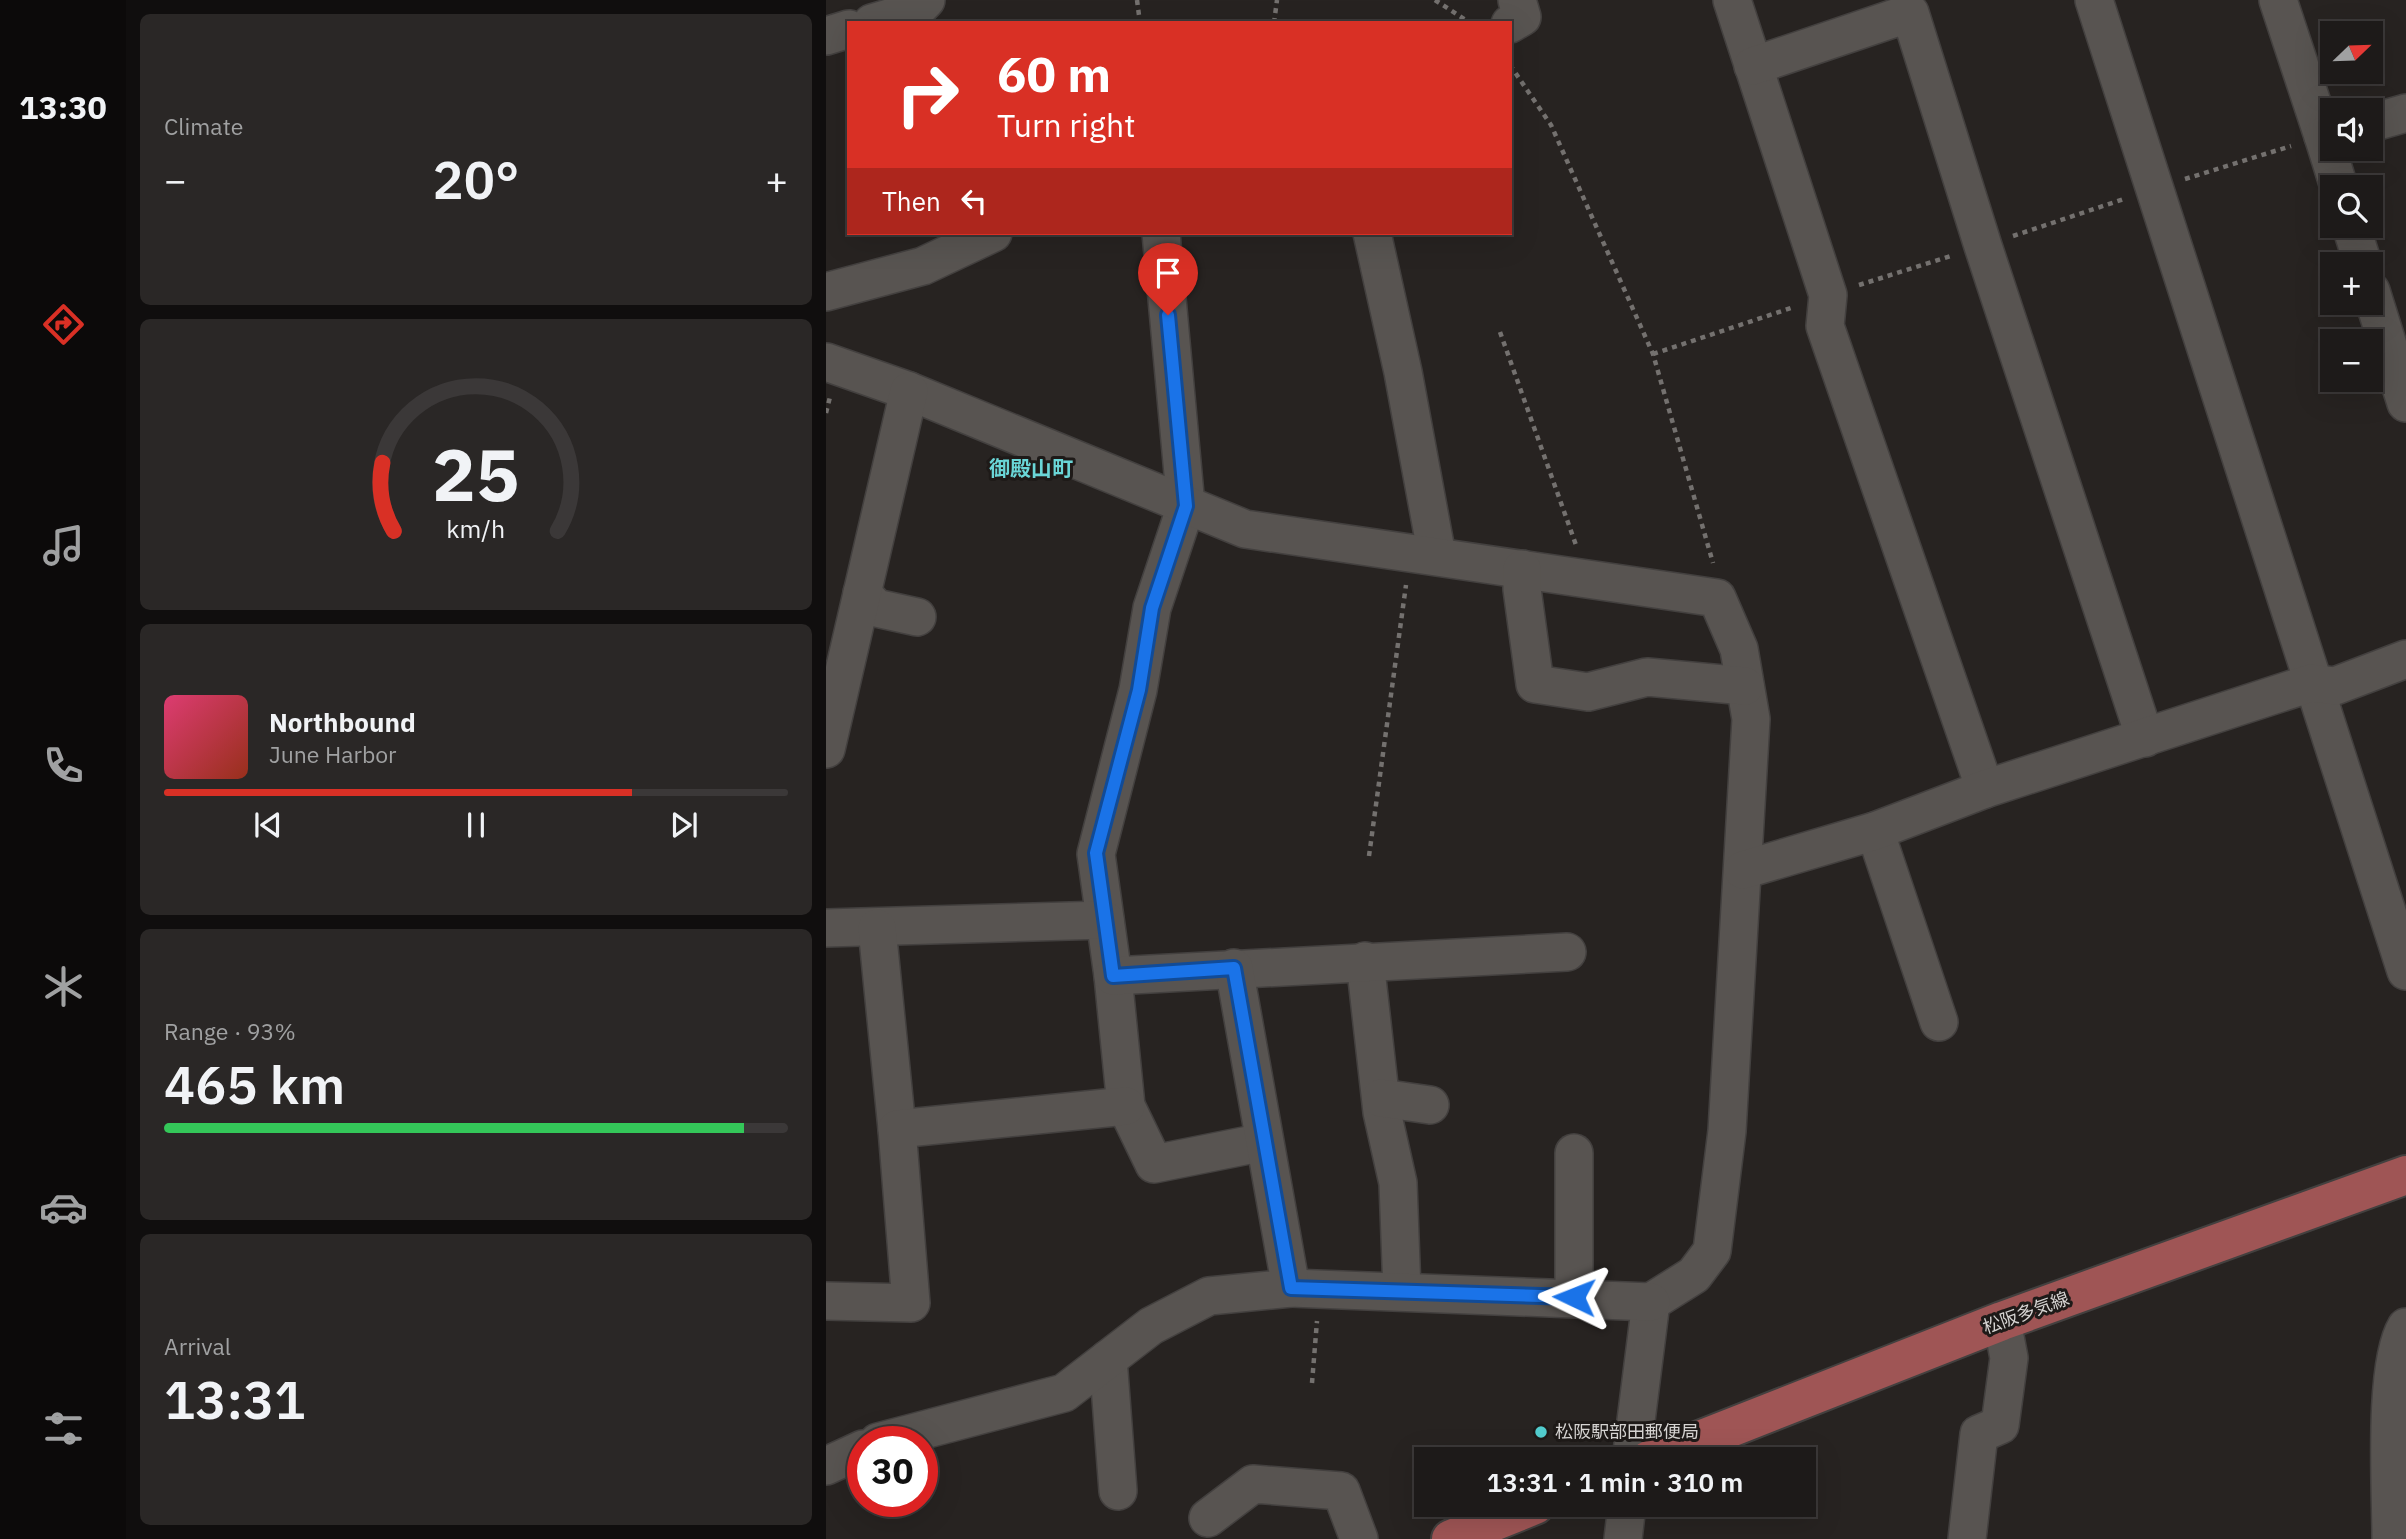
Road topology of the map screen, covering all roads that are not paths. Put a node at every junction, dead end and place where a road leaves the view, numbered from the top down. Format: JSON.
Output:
{"nodes":[{"id":1,"x":926,"y":0,"type":"edge"},
{"id":2,"x":1517,"y":0,"type":"edge"},
{"id":3,"x":1732,"y":0,"type":"edge"},
{"id":4,"x":2094,"y":0,"type":"edge"},
{"id":5,"x":2278,"y":0,"type":"edge"},
{"id":6,"x":879,"y":21,"type":"edge"},
{"id":7,"x":1512,"y":22,"type":"edge"},
{"id":8,"x":847,"y":30,"type":"edge"},
{"id":9,"x":826,"y":36,"type":"edge"},
{"id":10,"x":1753,"y":66,"type":"junction"},
{"id":11,"x":2320,"y":113,"type":"edge"},
{"id":12,"x":2406,"y":113,"type":"edge"},
{"id":13,"x":2383,"y":120,"type":"edge"},
{"id":14,"x":989,"y":235,"type":"edge"},
{"id":15,"x":1161,"y":235,"type":"edge"},
{"id":16,"x":1372,"y":235,"type":"edge"},
{"id":17,"x":826,"y":292,"type":"edge"},
{"id":18,"x":2379,"y":315,"type":"edge"},
{"id":19,"x":826,"y":362,"type":"edge"},
{"id":20,"x":909,"y":391,"type":"junction"},
{"id":21,"x":2406,"y":402,"type":"edge"},
{"id":22,"x":1186,"y":506,"type":"junction"},
{"id":23,"x":1424,"y":554,"type":"junction"},
{"id":24,"x":1522,"y":569,"type":"junction"},
{"id":25,"x":862,"y":593,"type":"junction"},
{"id":26,"x":917,"y":617,"type":"dead end"},
{"id":27,"x":2406,"y":659,"type":"edge"},
{"id":28,"x":2311,"y":683,"type":"junction"},
{"id":29,"x":1745,"y":686,"type":"junction"},
{"id":30,"x":2145,"y":738,"type":"junction"},
{"id":31,"x":826,"y":749,"type":"edge"},
{"id":32,"x":1985,"y":789,"type":"junction"},
{"id":33,"x":1875,"y":831,"type":"junction"},
{"id":34,"x":1744,"y":870,"type":"junction"},
{"id":35,"x":1105,"y":920,"type":"junction"},
{"id":36,"x":826,"y":928,"type":"edge"},
{"id":37,"x":877,"y":928,"type":"junction"},
{"id":38,"x":1567,"y":952,"type":"dead end"},
{"id":39,"x":1365,"y":961,"type":"junction"},
{"id":40,"x":1234,"y":968,"type":"junction"},
{"id":41,"x":2406,"y":971,"type":"edge"},
{"id":42,"x":1113,"y":976,"type":"junction"},
{"id":43,"x":1940,"y":1022,"type":"dead end"},
{"id":44,"x":1381,"y":1098,"type":"junction"},
{"id":45,"x":1430,"y":1105,"type":"dead end"},
{"id":46,"x":1126,"y":1106,"type":"junction"},
{"id":47,"x":897,"y":1129,"type":"junction"},
{"id":48,"x":1264,"y":1142,"type":"junction"},
{"id":49,"x":1574,"y":1153,"type":"dead end"},
{"id":50,"x":2406,"y":1175,"type":"edge"},
{"id":51,"x":1305,"y":1288,"type":"junction"},
{"id":52,"x":1402,"y":1292,"type":"junction"},
{"id":53,"x":1574,"y":1297,"type":"junction"},
{"id":54,"x":826,"y":1301,"type":"edge"},
{"id":55,"x":1651,"y":1302,"type":"junction"},
{"id":56,"x":2003,"y":1321,"type":"junction"},
{"id":57,"x":2403,"y":1353,"type":"edge"},
{"id":58,"x":1108,"y":1359,"type":"junction"},
{"id":59,"x":938,"y":1426,"type":"edge"},
{"id":60,"x":1633,"y":1447,"type":"edge"},
{"id":61,"x":1682,"y":1447,"type":"edge"},
{"id":62,"x":847,"y":1456,"type":"edge"},
{"id":63,"x":826,"y":1466,"type":"edge"},
{"id":64,"x":1118,"y":1491,"type":"dead end"},
{"id":65,"x":1505,"y":1517,"type":"edge"},
{"id":66,"x":1626,"y":1517,"type":"edge"},
{"id":67,"x":1208,"y":1518,"type":"dead end"},
{"id":68,"x":1359,"y":1539,"type":"edge"},
{"id":69,"x":1451,"y":1539,"type":"edge"},
{"id":70,"x":1623,"y":1539,"type":"edge"},
{"id":71,"x":1967,"y":1539,"type":"edge"},
{"id":72,"x":2391,"y":1539,"type":"edge"}],
"edges":[{"from":1,"to":6,"type":"street"},
{"from":2,"to":7,"type":"street"},
{"from":3,"to":10,"type":"street"},
{"from":4,"to":28,"type":"street"},
{"from":5,"to":11,"type":"street"},
{"from":8,"to":9,"type":"street"},
{"from":10,"to":30,"type":"street"},
{"from":10,"to":32,"type":"street"},
{"from":12,"to":13,"type":"street"},
{"from":14,"to":17,"type":"street"},
{"from":15,"to":22,"type":"street"},
{"from":16,"to":23,"type":"street"},
{"from":18,"to":21,"type":"street"},
{"from":19,"to":20,"type":"street"},
{"from":20,"to":22,"type":"street"},
{"from":20,"to":25,"type":"street"},
{"from":22,"to":23,"type":"street"},
{"from":22,"to":35,"type":"street"},
{"from":23,"to":24,"type":"street"},
{"from":24,"to":29,"type":"street"},
{"from":24,"to":29,"type":"street"},
{"from":25,"to":26,"type":"street"},
{"from":25,"to":31,"type":"street"},
{"from":27,"to":28,"type":"street"},
{"from":28,"to":30,"type":"street"},
{"from":28,"to":41,"type":"street"},
{"from":29,"to":34,"type":"street"},
{"from":30,"to":32,"type":"street"},
{"from":32,"to":33,"type":"street"},
{"from":33,"to":34,"type":"street"},
{"from":33,"to":43,"type":"street"},
{"from":34,"to":55,"type":"street"},
{"from":35,"to":37,"type":"street"},
{"from":35,"to":42,"type":"street"},
{"from":36,"to":37,"type":"street"},
{"from":37,"to":47,"type":"street"},
{"from":38,"to":39,"type":"street"},
{"from":39,"to":40,"type":"street"},
{"from":39,"to":44,"type":"street"},
{"from":40,"to":42,"type":"street"},
{"from":40,"to":48,"type":"street"},
{"from":42,"to":46,"type":"street"},
{"from":44,"to":45,"type":"street"},
{"from":44,"to":52,"type":"street"},
{"from":46,"to":47,"type":"street"},
{"from":46,"to":48,"type":"street"},
{"from":47,"to":54,"type":"street"},
{"from":48,"to":51,"type":"street"},
{"from":49,"to":53,"type":"street"},
{"from":50,"to":56,"type":"main road","name":"松阪多気線"},
{"from":51,"to":52,"type":"street"},
{"from":51,"to":58,"type":"street"},
{"from":52,"to":53,"type":"street"},
{"from":53,"to":55,"type":"street"},
{"from":55,"to":60,"type":"street"},
{"from":56,"to":61,"type":"main road","name":"松阪多気線"},
{"from":56,"to":71,"type":"street"},
{"from":57,"to":72,"type":"street"},
{"from":58,"to":59,"type":"street"},
{"from":58,"to":64,"type":"street"},
{"from":62,"to":63,"type":"street"},
{"from":65,"to":69,"type":"main road"},
{"from":66,"to":70,"type":"street"},
{"from":67,"to":68,"type":"street"}]}
